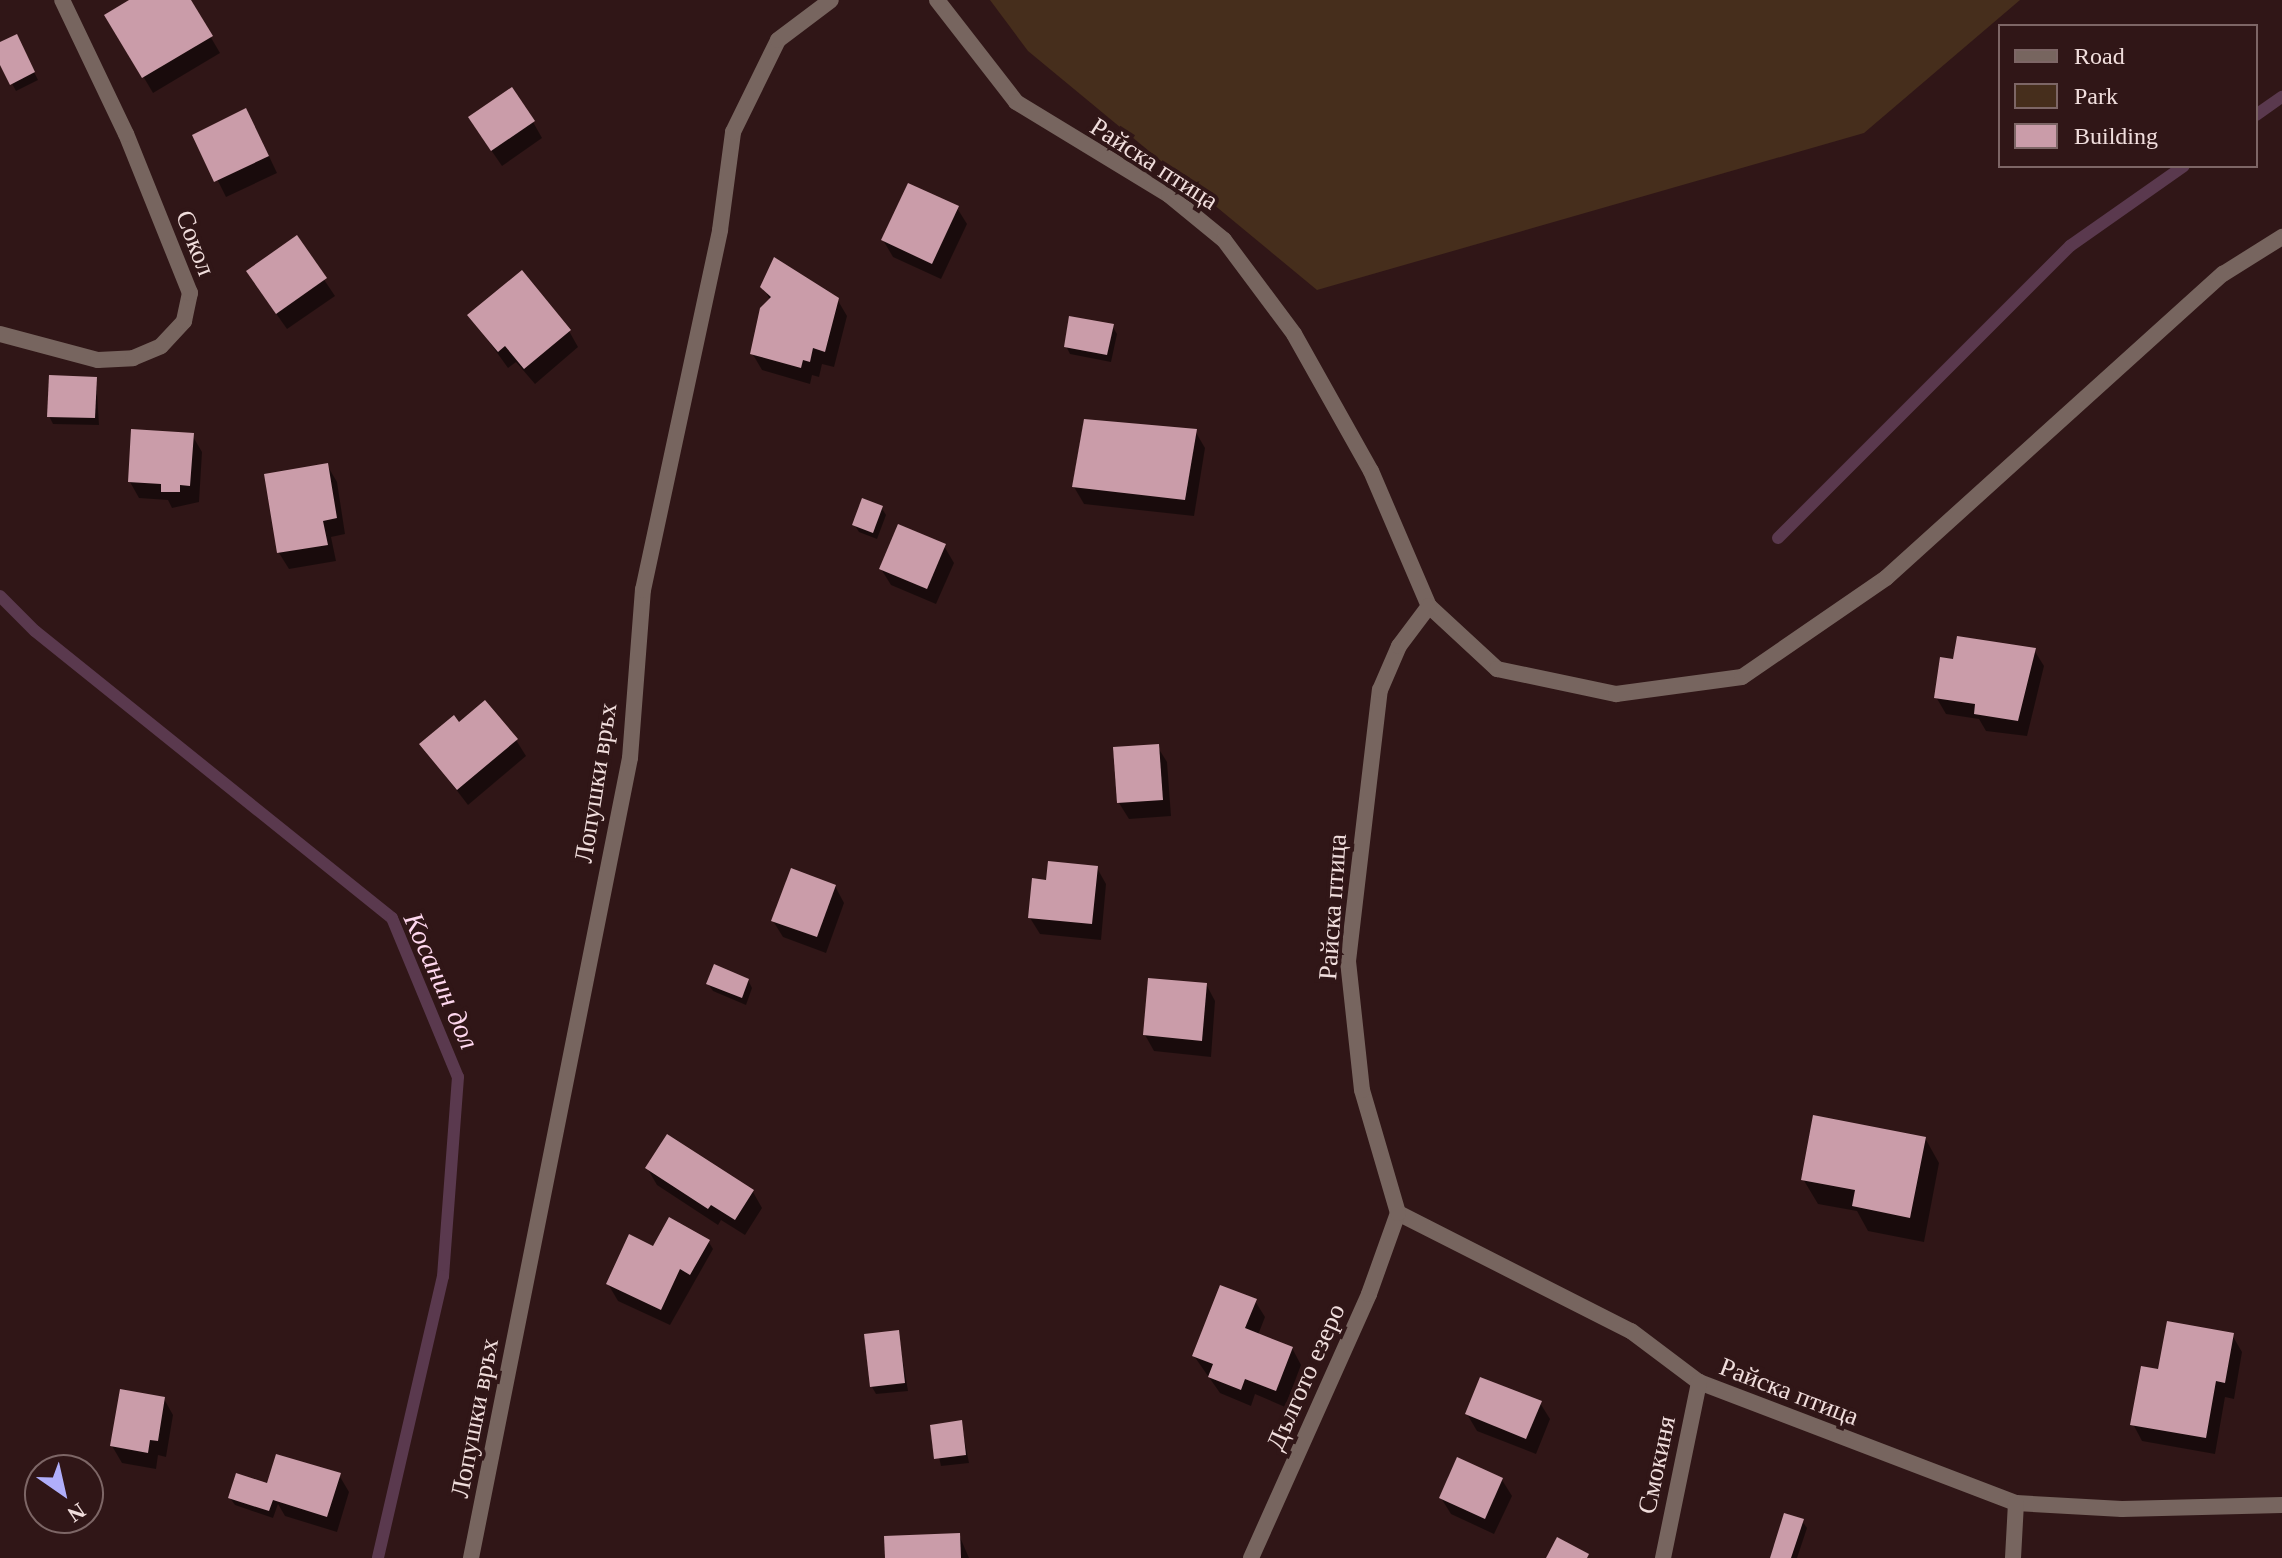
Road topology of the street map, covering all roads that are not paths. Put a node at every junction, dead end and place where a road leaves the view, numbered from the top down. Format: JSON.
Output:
{"nodes":[{"id":1,"x":62,"y":0,"type":"edge"},
{"id":2,"x":831,"y":0,"type":"edge"},
{"id":3,"x":937,"y":0,"type":"edge"},
{"id":4,"x":2282,"y":237,"type":"edge"},
{"id":5,"x":0,"y":334,"type":"edge"},
{"id":6,"x":1429,"y":606,"type":"junction"},
{"id":7,"x":1398,"y":1213,"type":"junction"},
{"id":8,"x":1699,"y":1382,"type":"junction"},
{"id":9,"x":2016,"y":1503,"type":"junction"},
{"id":10,"x":2282,"y":1505,"type":"edge"},
{"id":11,"x":471,"y":1558,"type":"edge"},
{"id":12,"x":1251,"y":1558,"type":"edge"},
{"id":13,"x":1663,"y":1558,"type":"edge"},
{"id":14,"x":2013,"y":1558,"type":"edge"}],
"edges":[{"from":1,"to":5,"type":"street","name":"Сокол"},
{"from":2,"to":11,"type":"street","name":"Лопушки връх"},
{"from":3,"to":6,"type":"street","name":"Райска птица"},
{"from":4,"to":6,"type":"street"},
{"from":6,"to":7,"type":"street","name":"Райска птица"},
{"from":7,"to":8,"type":"street","name":"Райска птица"},
{"from":7,"to":12,"type":"street","name":"Дългото езеро"},
{"from":8,"to":9,"type":"street","name":"Райска птица"},
{"from":8,"to":13,"type":"street","name":"Смокиня"},
{"from":9,"to":10,"type":"street","name":"Райска птица"},
{"from":9,"to":14,"type":"street"}]}
